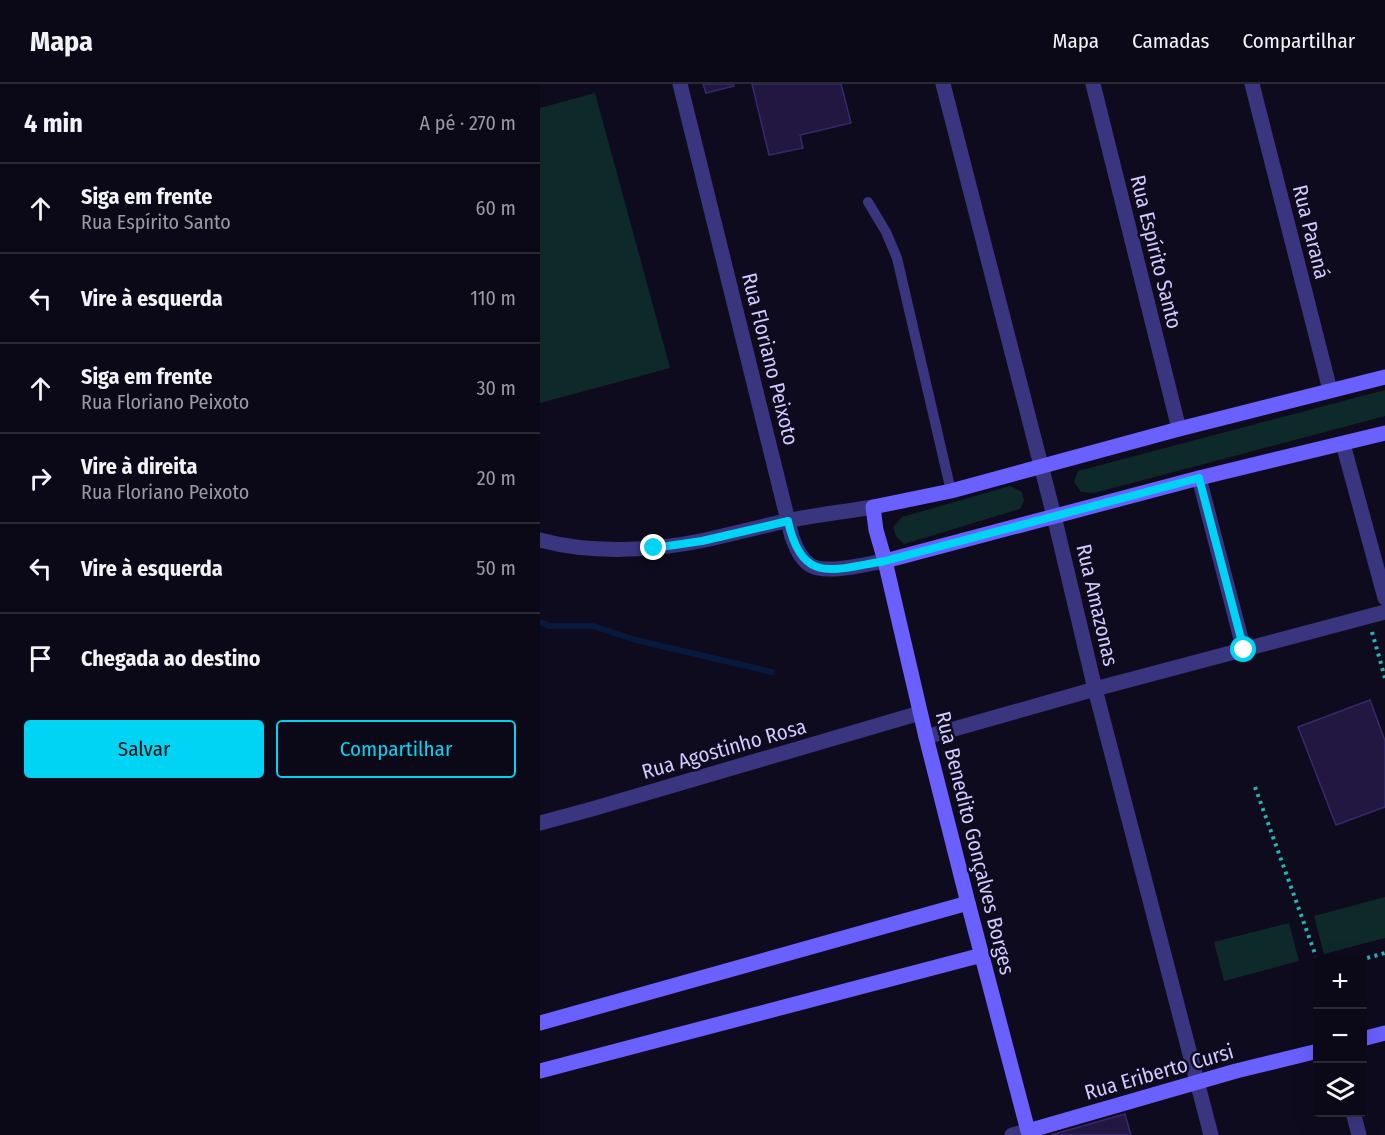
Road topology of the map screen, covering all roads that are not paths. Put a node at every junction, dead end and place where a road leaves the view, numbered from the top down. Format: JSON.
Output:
{"nodes":[{"id":1,"x":680,"y":84,"type":"edge"},
{"id":2,"x":944,"y":84,"type":"edge"},
{"id":3,"x":1094,"y":84,"type":"edge"},
{"id":4,"x":1252,"y":84,"type":"edge"},
{"id":5,"x":868,"y":202,"type":"dead end"},
{"id":6,"x":1385,"y":377,"type":"edge"},
{"id":7,"x":1330,"y":390,"type":"junction"},
{"id":8,"x":1179,"y":429,"type":"junction"},
{"id":9,"x":1385,"y":433,"type":"edge"},
{"id":10,"x":1343,"y":444,"type":"junction"},
{"id":11,"x":1041,"y":467,"type":"junction"},
{"id":12,"x":1199,"y":478,"type":"junction"},
{"id":13,"x":951,"y":491,"type":"junction"},
{"id":14,"x":873,"y":507,"type":"junction"},
{"id":15,"x":1054,"y":516,"type":"junction"},
{"id":16,"x":788,"y":521,"type":"junction"},
{"id":17,"x":540,"y":540,"type":"edge"},
{"id":18,"x":885,"y":561,"type":"junction"},
{"id":19,"x":1385,"y":598,"type":"edge"},
{"id":20,"x":1385,"y":612,"type":"edge"},
{"id":21,"x":1244,"y":650,"type":"junction"},
{"id":22,"x":1095,"y":689,"type":"junction"},
{"id":23,"x":920,"y":713,"type":"junction"},
{"id":24,"x":926,"y":737,"type":"junction"},
{"id":25,"x":540,"y":823,"type":"edge"},
{"id":26,"x":968,"y":903,"type":"junction"},
{"id":27,"x":982,"y":955,"type":"junction"},
{"id":28,"x":540,"y":1023,"type":"edge"},
{"id":29,"x":1385,"y":1033,"type":"edge"},
{"id":30,"x":1367,"y":1038,"type":"edge"},
{"id":31,"x":1313,"y":1052,"type":"edge"},
{"id":32,"x":540,"y":1071,"type":"edge"},
{"id":33,"x":1198,"y":1082,"type":"junction"},
{"id":34,"x":1354,"y":1117,"type":"edge"},
{"id":35,"x":1029,"y":1133,"type":"edge"},
{"id":36,"x":1012,"y":1135,"type":"edge"},
{"id":37,"x":1211,"y":1135,"type":"edge"},
{"id":38,"x":1359,"y":1135,"type":"edge"}],
"edges":[{"from":1,"to":16,"type":"street","name":"Rua Floriano Peixoto"},
{"from":2,"to":11,"type":"street","name":"Rua Amazonas"},
{"from":3,"to":8,"type":"street","name":"Rua Espírito Santo"},
{"from":4,"to":7,"type":"street","name":"Rua Paraná"},
{"from":5,"to":13,"type":"lane"},
{"from":6,"to":7,"type":"street"},
{"from":7,"to":8,"type":"street"},
{"from":8,"to":11,"type":"street"},
{"from":9,"to":10,"type":"street"},
{"from":10,"to":12,"type":"street"},
{"from":10,"to":19,"type":"street"},
{"from":11,"to":13,"type":"street"},
{"from":11,"to":15,"type":"street","name":"Rua Amazonas"},
{"from":12,"to":15,"type":"street"},
{"from":12,"to":21,"type":"street"},
{"from":13,"to":14,"type":"street"},
{"from":14,"to":16,"type":"street"},
{"from":14,"to":18,"type":"street","name":"Rua Benedito Gonçalves Borges"},
{"from":15,"to":18,"type":"street"},
{"from":15,"to":22,"type":"street","name":"Rua Amazonas"},
{"from":16,"to":17,"type":"street"},
{"from":16,"to":18,"type":"street","name":"Rua Floriano Peixoto"},
{"from":18,"to":23,"type":"street","name":"Rua Benedito Gonçalves Borges"},
{"from":20,"to":21,"type":"street"},
{"from":21,"to":22,"type":"street"},
{"from":22,"to":24,"type":"street"},
{"from":22,"to":33,"type":"street","name":"Rua Amazonas"},
{"from":23,"to":24,"type":"street","name":"Rua Benedito Gonçalves Borges"},
{"from":23,"to":25,"type":"street","name":"Rua Agostinho Rosa"},
{"from":24,"to":26,"type":"street","name":"Rua Benedito Gonçalves Borges"},
{"from":26,"to":27,"type":"street","name":"Rua Benedito Gonçalves Borges"},
{"from":26,"to":28,"type":"street"},
{"from":27,"to":32,"type":"street"},
{"from":27,"to":35,"type":"street","name":"Rua Benedito Gonçalves Borges"},
{"from":29,"to":30,"type":"street"},
{"from":31,"to":33,"type":"street","name":"Rua Eriberto Cursi"},
{"from":33,"to":35,"type":"street","name":"Rua Eriberto Cursi"},
{"from":33,"to":37,"type":"street","name":"Rua Amazonas"},
{"from":34,"to":38,"type":"street"},
{"from":35,"to":36,"type":"street","name":"Rua Eriberto Cursi"}]}
